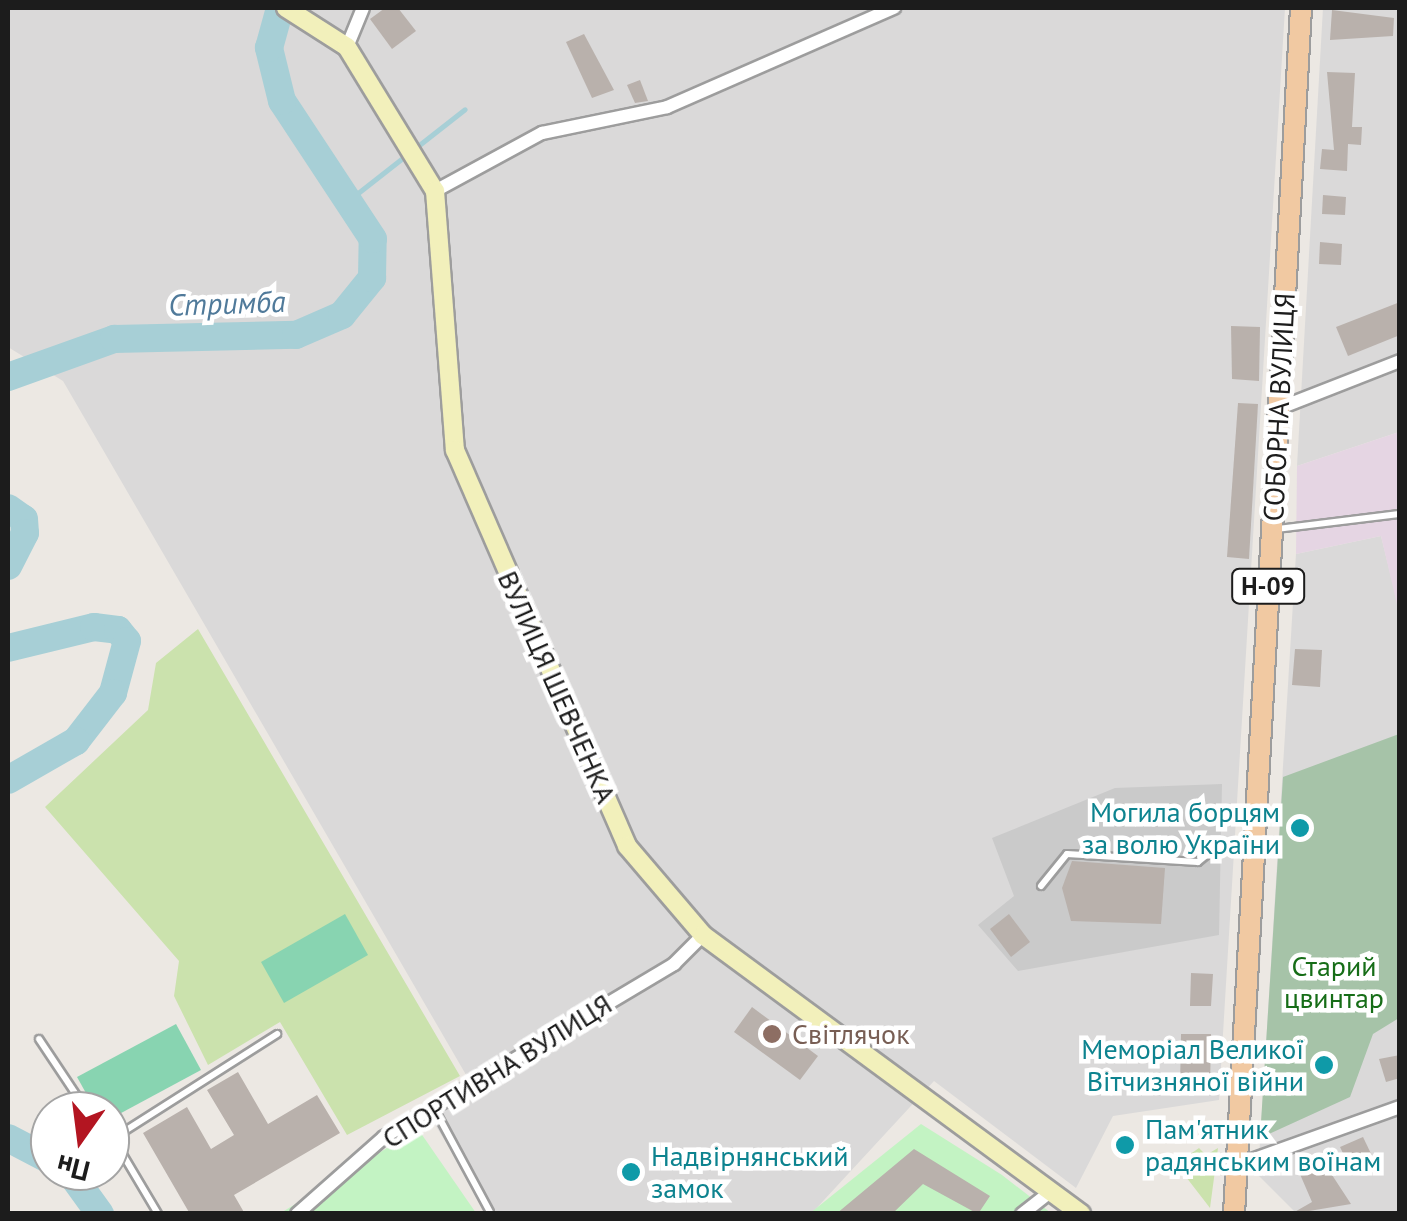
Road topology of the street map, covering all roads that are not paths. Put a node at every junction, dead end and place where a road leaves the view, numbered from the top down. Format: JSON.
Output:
{"nodes":[{"id":1,"x":286,"y":8,"type":"edge"},
{"id":2,"x":363,"y":8,"type":"edge"},
{"id":3,"x":894,"y":8,"type":"edge"},
{"id":4,"x":1301,"y":8,"type":"edge"},
{"id":5,"x":347,"y":47,"type":"junction"},
{"id":6,"x":436,"y":192,"type":"junction"},
{"id":7,"x":1400,"y":361,"type":"edge"},
{"id":8,"x":1280,"y":408,"type":"junction"},
{"id":9,"x":1400,"y":514,"type":"edge"},
{"id":10,"x":1272,"y":530,"type":"junction"},
{"id":11,"x":1252,"y":848,"type":"junction"},
{"id":12,"x":1041,"y":886,"type":"dead end"},
{"id":13,"x":702,"y":935,"type":"junction"},
{"id":14,"x":277,"y":1034,"type":"dead end"},
{"id":15,"x":39,"y":1039,"type":"dead end"},
{"id":16,"x":74,"y":1091,"type":"edge"},
{"id":17,"x":433,"y":1107,"type":"junction"},
{"id":18,"x":1400,"y":1107,"type":"edge"},
{"id":19,"x":130,"y":1124,"type":"edge"},
{"id":20,"x":130,"y":1163,"type":"edge"},
{"id":21,"x":1238,"y":1165,"type":"junction"},
{"id":22,"x":1050,"y":1192,"type":"junction"},
{"id":23,"x":490,"y":1212,"type":"edge"},
{"id":24,"x":158,"y":1214,"type":"edge"},
{"id":25,"x":296,"y":1214,"type":"edge"},
{"id":26,"x":1022,"y":1214,"type":"edge"},
{"id":27,"x":1081,"y":1214,"type":"edge"},
{"id":28,"x":1234,"y":1214,"type":"edge"}],
"edges":[{"from":1,"to":5,"type":"street","name":"ВУЛИЦЯ ШЕВЧЕНКА"},
{"from":2,"to":5,"type":"street"},
{"from":3,"to":6,"type":"street"},
{"from":4,"to":8,"type":"main road","name":"СОБОРНА ВУЛИЦЯ","number":"Н-09"},
{"from":5,"to":6,"type":"street","name":"ВУЛИЦЯ ШЕВЧЕНКА"},
{"from":6,"to":13,"type":"street","name":"ВУЛИЦЯ ШЕВЧЕНКА"},
{"from":7,"to":8,"type":"street"},
{"from":8,"to":10,"type":"main road","name":"СОБОРНА ВУЛИЦЯ","number":"Н-09"},
{"from":9,"to":10,"type":"lane"},
{"from":10,"to":11,"type":"main road","name":"СОБОРНА ВУЛИЦЯ","number":"Н-09"},
{"from":11,"to":12,"type":"lane"},
{"from":11,"to":21,"type":"main road","name":"СОБОРНА ВУЛИЦЯ","number":"Н-09"},
{"from":13,"to":17,"type":"street","name":"СПОРТИВНА ВУЛИЦЯ"},
{"from":13,"to":22,"type":"street","name":"ВУЛИЦЯ ШЕВЧЕНКА"},
{"from":14,"to":19,"type":"lane"},
{"from":15,"to":16,"type":"lane"},
{"from":17,"to":23,"type":"lane"},
{"from":17,"to":25,"type":"street","name":"СПОРТИВНА ВУЛИЦЯ"},
{"from":18,"to":21,"type":"street"},
{"from":20,"to":24,"type":"lane"},
{"from":21,"to":28,"type":"main road","number":"Н-09"},
{"from":22,"to":26,"type":"street"},
{"from":22,"to":27,"type":"street","name":"ВУЛИЦЯ ШЕВЧЕНКА"}]}
